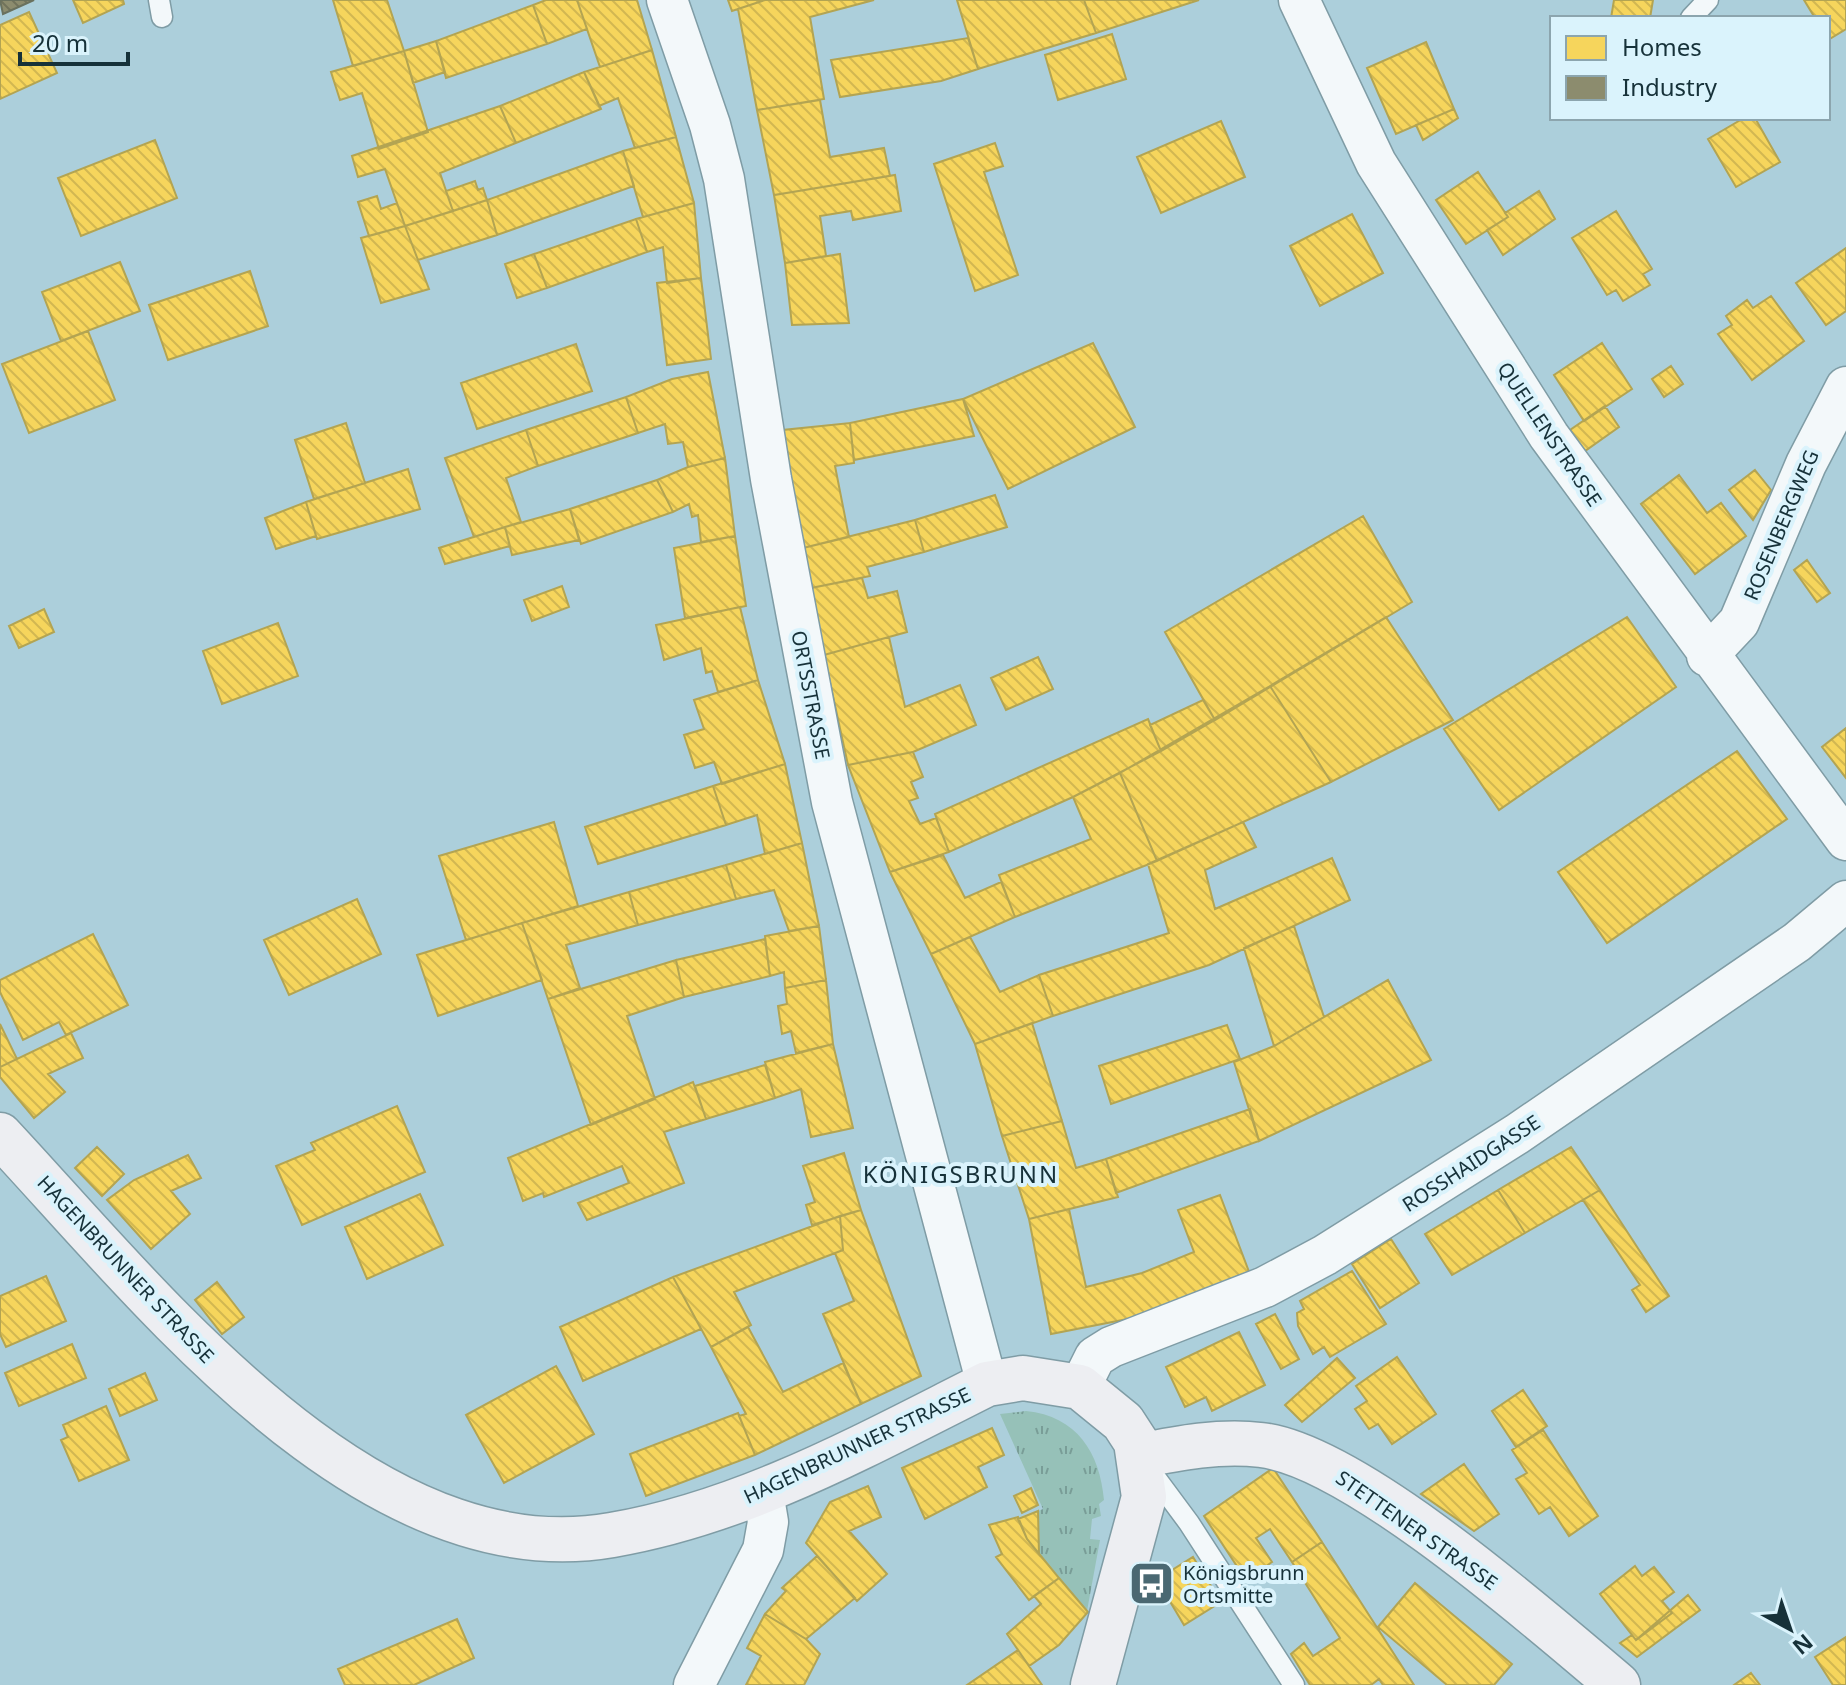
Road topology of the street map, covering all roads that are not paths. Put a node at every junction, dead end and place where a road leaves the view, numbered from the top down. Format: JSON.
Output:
{"nodes":[{"id":1,"x":667,"y":0,"type":"edge"},
{"id":2,"x":1299,"y":0,"type":"edge"},
{"id":3,"x":1708,"y":0,"type":"edge"},
{"id":4,"x":1693,"y":16,"type":"edge"},
{"id":5,"x":1846,"y":387,"type":"edge"},
{"id":6,"x":1707,"y":656,"type":"junction"},
{"id":7,"x":1846,"y":840,"type":"edge"},
{"id":8,"x":1846,"y":901,"type":"edge"},
{"id":9,"x":0,"y":1135,"type":"edge"},
{"id":10,"x":987,"y":1384,"type":"junction"},
{"id":11,"x":1080,"y":1387,"type":"junction"},
{"id":12,"x":1139,"y":1456,"type":"junction"},
{"id":13,"x":763,"y":1492,"type":"junction"},
{"id":14,"x":694,"y":1685,"type":"edge"},
{"id":15,"x":1093,"y":1685,"type":"edge"},
{"id":16,"x":1294,"y":1685,"type":"edge"},
{"id":17,"x":1618,"y":1685,"type":"edge"}],
"edges":[{"from":1,"to":10,"type":"street","name":"ORTSSTRASSE"},
{"from":2,"to":6,"type":"street","name":"QUELLENSTRASSE"},
{"from":3,"to":4,"type":"lane"},
{"from":5,"to":6,"type":"street","name":"ROSENBERGWEG"},
{"from":6,"to":7,"type":"street","name":"QUELLENSTRASSE"},
{"from":8,"to":11,"type":"street","name":"ROSSHAIDGASSE"},
{"from":9,"to":13,"type":"street","name":"HAGENBRUNNER STRASSE"},
{"from":10,"to":11,"type":"street","name":"HAGENBRUNNER STRASSE"},
{"from":10,"to":13,"type":"street","name":"HAGENBRUNNER STRASSE"},
{"from":11,"to":12,"type":"street"},
{"from":12,"to":15,"type":"street"},
{"from":12,"to":16,"type":"lane"},
{"from":12,"to":17,"type":"street","name":"STETTENER STRASSE"},
{"from":13,"to":14,"type":"street"}]}
